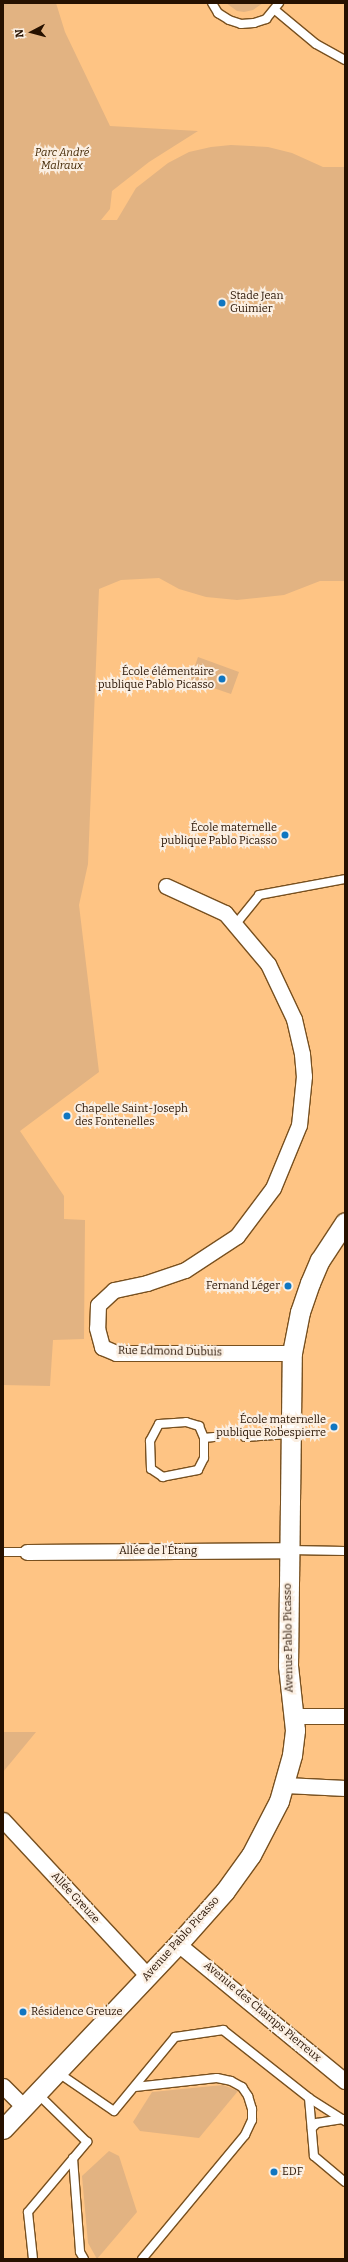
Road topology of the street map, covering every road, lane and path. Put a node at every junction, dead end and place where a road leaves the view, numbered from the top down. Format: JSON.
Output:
{"nodes":[{"id":1,"x":212,"y":3,"type":"edge"},
{"id":2,"x":277,"y":7,"type":"edge"},
{"id":3,"x":345,"y":60,"type":"edge"},
{"id":4,"x":345,"y":880,"type":"edge"},
{"id":5,"x":166,"y":886,"type":"dead end"},
{"id":6,"x":235,"y":925,"type":"junction"},
{"id":7,"x":345,"y":1222,"type":"edge"},
{"id":8,"x":292,"y":1353,"type":"junction"},
{"id":9,"x":290,"y":1434,"type":"junction"},
{"id":10,"x":245,"y":1437,"type":"dead end"},
{"id":11,"x":204,"y":1438,"type":"junction"},
{"id":12,"x":214,"y":1438,"type":"dead end"},
{"id":13,"x":288,"y":1550,"type":"junction"},
{"id":14,"x":345,"y":1551,"type":"edge"},
{"id":15,"x":3,"y":1552,"type":"edge"},
{"id":16,"x":27,"y":1552,"type":"joint"},
{"id":17,"x":293,"y":1716,"type":"junction"},
{"id":18,"x":345,"y":1716,"type":"edge"},
{"id":19,"x":285,"y":1785,"type":"junction"},
{"id":20,"x":345,"y":1788,"type":"edge"},
{"id":21,"x":3,"y":1820,"type":"edge"},
{"id":22,"x":178,"y":1944,"type":"junction"},
{"id":23,"x":148,"y":1976,"type":"junction"},
{"id":24,"x":57,"y":2072,"type":"junction"},
{"id":25,"x":345,"y":2081,"type":"edge"},
{"id":26,"x":3,"y":2086,"type":"edge"},
{"id":27,"x":135,"y":2087,"type":"junction"},
{"id":28,"x":37,"y":2093,"type":"junction"},
{"id":29,"x":309,"y":2098,"type":"junction"},
{"id":30,"x":24,"y":2108,"type":"junction"},
{"id":31,"x":344,"y":2120,"type":"edge"},
{"id":32,"x":312,"y":2128,"type":"junction"},
{"id":33,"x":3,"y":2129,"type":"edge"},
{"id":34,"x":73,"y":2158,"type":"junction"},
{"id":35,"x":345,"y":2182,"type":"edge"},
{"id":36,"x":33,"y":2259,"type":"edge"},
{"id":37,"x":84,"y":2259,"type":"edge"},
{"id":38,"x":142,"y":2259,"type":"edge"}],
"edges":[{"from":1,"to":2,"type":"lane"},
{"from":2,"to":3,"type":"lane"},
{"from":4,"to":6,"type":"lane"},
{"from":5,"to":6,"type":"street","name":"Rue Edmond Dubuis"},
{"from":6,"to":8,"type":"street","name":"Rue Edmond Dubuis"},
{"from":7,"to":8,"type":"street","name":"Avenue Pablo Picasso"},
{"from":8,"to":9,"type":"street","name":"Avenue Pablo Picasso"},
{"from":9,"to":10,"type":"lane"},
{"from":9,"to":13,"type":"street","name":"Avenue Pablo Picasso"},
{"from":11,"to":11,"type":"lane"},
{"from":11,"to":12,"type":"lane"},
{"from":13,"to":14,"type":"lane"},
{"from":13,"to":16,"type":"street","name":"Allée de l'Étang"},
{"from":13,"to":17,"type":"street","name":"Avenue Pablo Picasso"},
{"from":15,"to":16,"type":"lane"},
{"from":17,"to":18,"type":"street"},
{"from":17,"to":19,"type":"street","name":"Avenue Pablo Picasso"},
{"from":19,"to":20,"type":"street"},
{"from":19,"to":22,"type":"street","name":"Avenue Pablo Picasso"},
{"from":21,"to":23,"type":"street","name":"Allée Greuze"},
{"from":22,"to":23,"type":"street","name":"Avenue Pablo Picasso"},
{"from":22,"to":25,"type":"street","name":"Avenue des Champs Pierreux"},
{"from":23,"to":24,"type":"street","name":"Avenue Pablo Picasso"},
{"from":24,"to":27,"type":"lane"},
{"from":24,"to":28,"type":"street","name":"Avenue Pablo Picasso"},
{"from":26,"to":30,"type":"street"},
{"from":27,"to":29,"type":"lane"},
{"from":27,"to":38,"type":"lane"},
{"from":28,"to":30,"type":"street","name":"Avenue Pablo Picasso"},
{"from":28,"to":34,"type":"lane"},
{"from":29,"to":31,"type":"lane"},
{"from":29,"to":32,"type":"lane"},
{"from":30,"to":33,"type":"street","name":"Avenue Pablo Picasso"},
{"from":31,"to":32,"type":"lane"},
{"from":32,"to":35,"type":"lane"},
{"from":34,"to":36,"type":"lane"},
{"from":34,"to":37,"type":"lane"}]}
